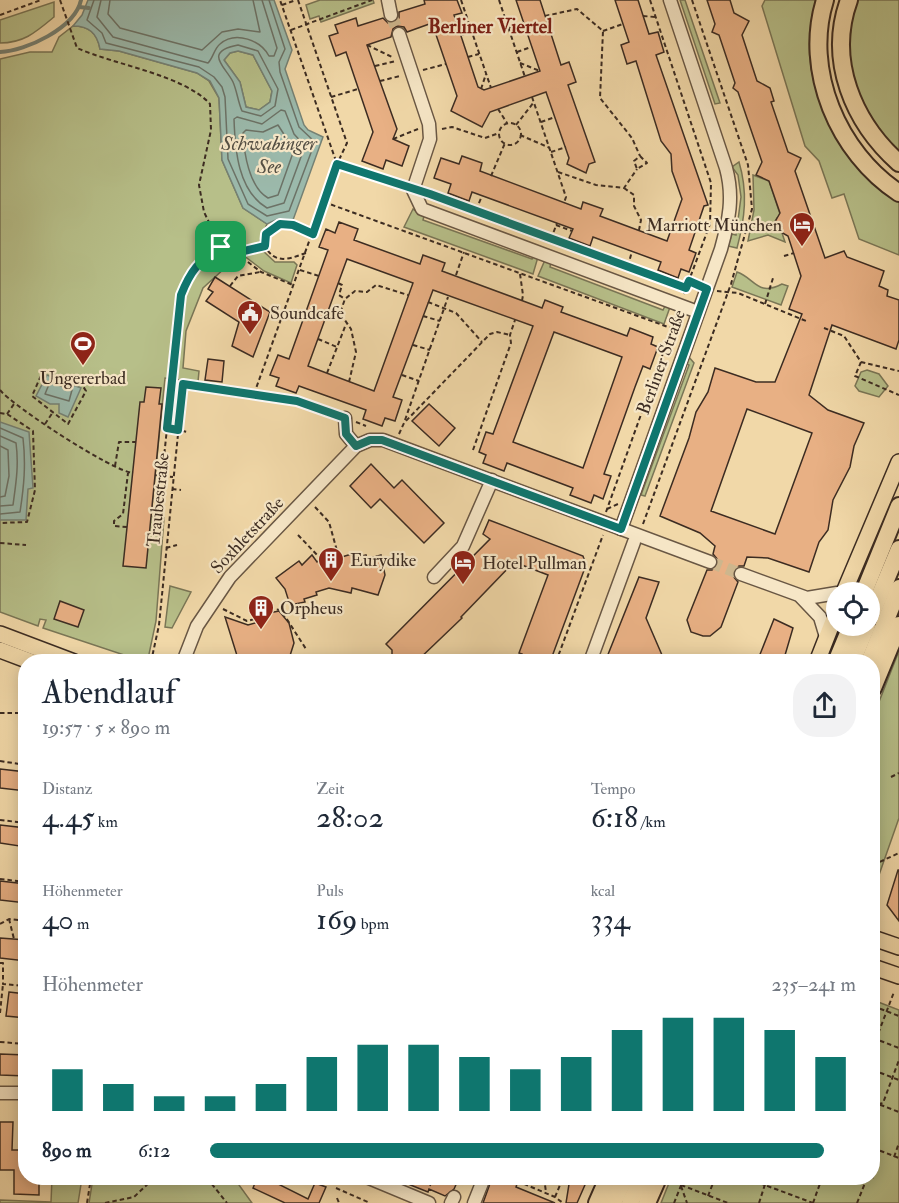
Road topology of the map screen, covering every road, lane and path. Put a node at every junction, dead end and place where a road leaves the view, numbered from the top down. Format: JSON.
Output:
{"nodes":[{"id":1,"x":40,"y":0,"type":"edge"},
{"id":2,"x":60,"y":0,"type":"edge"},
{"id":3,"x":280,"y":0,"type":"edge"},
{"id":4,"x":297,"y":0,"type":"edge"},
{"id":5,"x":372,"y":0,"type":"edge"},
{"id":6,"x":388,"y":0,"type":"edge"},
{"id":7,"x":461,"y":0,"type":"edge"},
{"id":8,"x":499,"y":0,"type":"edge"},
{"id":9,"x":650,"y":0,"type":"edge"},
{"id":10,"x":670,"y":0,"type":"edge"},
{"id":11,"x":825,"y":0,"type":"edge"},
{"id":12,"x":849,"y":0,"type":"edge"},
{"id":13,"x":31,"y":2,"type":"edge"},
{"id":14,"x":282,"y":5,"type":"junction"},
{"id":15,"x":0,"y":15,"type":"edge"},
{"id":16,"x":392,"y":15,"type":"tunnel mouth"},
{"id":17,"x":545,"y":16,"type":"dead end"},
{"id":18,"x":643,"y":16,"type":"dead end"},
{"id":19,"x":655,"y":17,"type":"junction"},
{"id":20,"x":524,"y":23,"type":"dead end"},
{"id":21,"x":306,"y":24,"type":"junction"},
{"id":22,"x":623,"y":24,"type":"dead end"},
{"id":23,"x":508,"y":28,"type":"junction"},
{"id":24,"x":291,"y":30,"type":"junction"},
{"id":25,"x":603,"y":31,"type":"junction"},
{"id":26,"x":472,"y":32,"type":"junction"},
{"id":27,"x":399,"y":34,"type":"tunnel mouth"},
{"id":28,"x":460,"y":35,"type":"dead end"},
{"id":29,"x":368,"y":45,"type":"dead end"},
{"id":30,"x":531,"y":47,"type":"dead end"},
{"id":31,"x":516,"y":52,"type":"junction"},
{"id":32,"x":479,"y":54,"type":"junction"},
{"id":33,"x":468,"y":57,"type":"dead end"},
{"id":34,"x":520,"y":63,"type":"junction"},
{"id":35,"x":446,"y":64,"type":"dead end"},
{"id":36,"x":375,"y":66,"type":"dead end"},
{"id":37,"x":540,"y":72,"type":"dead end"},
{"id":38,"x":412,"y":74,"type":"junction"},
{"id":39,"x":486,"y":74,"type":"junction"},
{"id":40,"x":525,"y":76,"type":"dead end"},
{"id":41,"x":380,"y":81,"type":"dead end"},
{"id":42,"x":491,"y":88,"type":"dead end"},
{"id":43,"x":358,"y":89,"type":"dead end"},
{"id":44,"x":481,"y":89,"type":"dead end"},
{"id":45,"x":331,"y":97,"type":"junction"},
{"id":46,"x":532,"y":97,"type":"dead end"},
{"id":47,"x":534,"y":102,"type":"junction"},
{"id":48,"x":498,"y":109,"type":"dead end"},
{"id":49,"x":555,"y":117,"type":"dead end"},
{"id":50,"x":541,"y":122,"type":"junction"},
{"id":51,"x":507,"y":123,"type":"junction"},
{"id":52,"x":516,"y":125,"type":"junction"},
{"id":53,"x":429,"y":128,"type":"junction"},
{"id":54,"x":499,"y":134,"type":"junction"},
{"id":55,"x":520,"y":135,"type":"junction"},
{"id":56,"x":393,"y":139,"type":"dead end"},
{"id":57,"x":505,"y":143,"type":"junction"},
{"id":58,"x":566,"y":147,"type":"dead end"},
{"id":59,"x":550,"y":150,"type":"junction"},
{"id":60,"x":640,"y":156,"type":"junction"},
{"id":61,"x":899,"y":163,"type":"edge"},
{"id":62,"x":337,"y":164,"type":"junction"},
{"id":63,"x":637,"y":169,"type":"junction"},
{"id":64,"x":558,"y":171,"type":"junction"},
{"id":65,"x":491,"y":176,"type":"dead end"},
{"id":66,"x":624,"y":188,"type":"junction"},
{"id":67,"x":413,"y":190,"type":"junction"},
{"id":68,"x":899,"y":193,"type":"edge"},
{"id":69,"x":482,"y":196,"type":"dead end"},
{"id":70,"x":324,"y":202,"type":"junction"},
{"id":71,"x":564,"y":202,"type":"dead end"},
{"id":72,"x":476,"y":211,"type":"junction"},
{"id":73,"x":639,"y":230,"type":"dead end"},
{"id":74,"x":572,"y":231,"type":"dead end"},
{"id":75,"x":313,"y":234,"type":"junction"},
{"id":76,"x":551,"y":239,"type":"junction"},
{"id":77,"x":265,"y":246,"type":"junction"},
{"id":78,"x":221,"y":247,"type":"junction"},
{"id":79,"x":632,"y":251,"type":"dead end"},
{"id":80,"x":464,"y":252,"type":"junction"},
{"id":81,"x":236,"y":253,"type":"junction"},
{"id":82,"x":306,"y":253,"type":"junction"},
{"id":83,"x":794,"y":253,"type":"dead end"},
{"id":84,"x":784,"y":256,"type":"dead end"},
{"id":85,"x":628,"y":267,"type":"junction"},
{"id":86,"x":300,"y":270,"type":"junction"},
{"id":87,"x":261,"y":272,"type":"junction"},
{"id":88,"x":520,"y":273,"type":"junction"},
{"id":89,"x":456,"y":275,"type":"dead end"},
{"id":90,"x":319,"y":276,"type":"dead end"},
{"id":91,"x":773,"y":278,"type":"dead end"},
{"id":92,"x":689,"y":281,"type":"junction"},
{"id":93,"x":338,"y":283,"type":"dead end"},
{"id":94,"x":230,"y":286,"type":"dead end"},
{"id":95,"x":294,"y":286,"type":"junction"},
{"id":96,"x":686,"y":288,"type":"junction"},
{"id":97,"x":707,"y":289,"type":"junction"},
{"id":98,"x":408,"y":295,"type":"dead end"},
{"id":99,"x":448,"y":297,"type":"dead end"},
{"id":100,"x":345,"y":299,"type":"junction"},
{"id":101,"x":522,"y":301,"type":"dead end"},
{"id":102,"x":428,"y":303,"type":"dead end"},
{"id":103,"x":765,"y":304,"type":"junction"},
{"id":104,"x":680,"y":305,"type":"junction"},
{"id":105,"x":444,"y":308,"type":"junction"},
{"id":106,"x":328,"y":311,"type":"dead end"},
{"id":107,"x":340,"y":312,"type":"junction"},
{"id":108,"x":699,"y":312,"type":"junction"},
{"id":109,"x":423,"y":316,"type":"dead end"},
{"id":110,"x":515,"y":320,"type":"dead end"},
{"id":111,"x":440,"y":321,"type":"junction"},
{"id":112,"x":806,"y":321,"type":"dead end"},
{"id":113,"x":346,"y":324,"type":"junction"},
{"id":114,"x":824,"y":328,"type":"dead end"},
{"id":115,"x":671,"y":330,"type":"junction"},
{"id":116,"x":712,"y":333,"type":"dead end"},
{"id":117,"x":510,"y":335,"type":"junction"},
{"id":118,"x":318,"y":339,"type":"dead end"},
{"id":119,"x":482,"y":342,"type":"junction"},
{"id":120,"x":413,"y":345,"type":"dead end"},
{"id":121,"x":337,"y":347,"type":"junction"},
{"id":122,"x":430,"y":350,"type":"junction"},
{"id":123,"x":861,"y":362,"type":"junction"},
{"id":124,"x":899,"y":371,"type":"edge"},
{"id":125,"x":327,"y":373,"type":"dead end"},
{"id":126,"x":402,"y":375,"type":"dead end"},
{"id":127,"x":419,"y":381,"type":"junction"},
{"id":128,"x":349,"y":382,"type":"dead end"},
{"id":129,"x":172,"y":383,"type":"junction"},
{"id":130,"x":183,"y":384,"type":"junction"},
{"id":131,"x":0,"y":390,"type":"edge"},
{"id":132,"x":254,"y":394,"type":"junction"},
{"id":133,"x":897,"y":394,"type":"edge"},
{"id":134,"x":14,"y":404,"type":"junction"},
{"id":135,"x":53,"y":412,"type":"junction"},
{"id":136,"x":0,"y":413,"type":"edge"},
{"id":137,"x":7,"y":414,"type":"junction"},
{"id":138,"x":345,"y":418,"type":"junction"},
{"id":139,"x":404,"y":423,"type":"junction"},
{"id":140,"x":45,"y":424,"type":"junction"},
{"id":141,"x":366,"y":426,"type":"dead end"},
{"id":142,"x":167,"y":428,"type":"junction"},
{"id":143,"x":178,"y":430,"type":"junction"},
{"id":144,"x":188,"y":432,"type":"dead end"},
{"id":145,"x":398,"y":437,"type":"dead end"},
{"id":146,"x":136,"y":442,"type":"dead end"},
{"id":147,"x":356,"y":446,"type":"junction"},
{"id":148,"x":473,"y":450,"type":"dead end"},
{"id":149,"x":899,"y":462,"type":"edge"},
{"id":150,"x":116,"y":466,"type":"junction"},
{"id":151,"x":128,"y":473,"type":"junction"},
{"id":152,"x":133,"y":473,"type":"dead end"},
{"id":153,"x":155,"y":476,"type":"dead end"},
{"id":154,"x":162,"y":476,"type":"junction"},
{"id":155,"x":173,"y":477,"type":"junction"},
{"id":156,"x":492,"y":480,"type":"junction"},
{"id":157,"x":172,"y":489,"type":"junction"},
{"id":158,"x":181,"y":490,"type":"dead end"},
{"id":159,"x":306,"y":499,"type":"junction"},
{"id":160,"x":899,"y":506,"type":"edge"},
{"id":161,"x":644,"y":522,"type":"dead end"},
{"id":162,"x":0,"y":523,"type":"edge"},
{"id":163,"x":604,"y":523,"type":"junction"},
{"id":164,"x":127,"y":527,"type":"dead end"},
{"id":165,"x":621,"y":529,"type":"junction"},
{"id":166,"x":298,"y":535,"type":"dead end"},
{"id":167,"x":634,"y":542,"type":"dead end"},
{"id":168,"x":0,"y":543,"type":"edge"},
{"id":169,"x":26,"y":545,"type":"dead end"},
{"id":170,"x":177,"y":545,"type":"dead end"},
{"id":171,"x":166,"y":548,"type":"junction"},
{"id":172,"x":899,"y":549,"type":"edge"},
{"id":173,"x":339,"y":558,"type":"dead end"},
{"id":174,"x":321,"y":559,"type":"dead end"},
{"id":175,"x":710,"y":562,"type":"tunnel mouth"},
{"id":176,"x":741,"y":574,"type":"tunnel mouth"},
{"id":177,"x":434,"y":577,"type":"dead end"},
{"id":178,"x":846,"y":582,"type":"edge"},
{"id":179,"x":868,"y":582,"type":"edge"},
{"id":180,"x":899,"y":588,"type":"edge"},
{"id":181,"x":880,"y":594,"type":"edge"},
{"id":182,"x":800,"y":596,"type":"junction"},
{"id":183,"x":826,"y":596,"type":"edge"},
{"id":184,"x":229,"y":612,"type":"dead end"},
{"id":185,"x":899,"y":625,"type":"edge"},
{"id":186,"x":0,"y":634,"type":"edge"},
{"id":187,"x":847,"y":636,"type":"edge"},
{"id":188,"x":863,"y":636,"type":"edge"},
{"id":189,"x":826,"y":638,"type":"joint"},
{"id":190,"x":306,"y":649,"type":"dead end"},
{"id":191,"x":0,"y":650,"type":"edge"},
{"id":192,"x":53,"y":654,"type":"edge"},
{"id":193,"x":153,"y":654,"type":"edge"},
{"id":194,"x":186,"y":654,"type":"edge"},
{"id":195,"x":559,"y":654,"type":"edge"},
{"id":196,"x":593,"y":654,"type":"edge"},
{"id":197,"x":820,"y":654,"type":"edge"},
{"id":198,"x":839,"y":654,"type":"edge"},
{"id":199,"x":855,"y":654,"type":"edge"},
{"id":200,"x":872,"y":654,"type":"edge"},
{"id":201,"x":18,"y":657,"type":"edge"},
{"id":202,"x":880,"y":671,"type":"edge"},
{"id":203,"x":0,"y":713,"type":"edge"},
{"id":204,"x":18,"y":713,"type":"edge"},
{"id":205,"x":0,"y":762,"type":"edge"},
{"id":206,"x":18,"y":764,"type":"edge"},
{"id":207,"x":899,"y":773,"type":"edge"},
{"id":208,"x":891,"y":777,"type":"dead end"},
{"id":209,"x":0,"y":820,"type":"edge"},
{"id":210,"x":18,"y":822,"type":"edge"},
{"id":211,"x":899,"y":853,"type":"edge"},
{"id":212,"x":880,"y":862,"type":"edge"},
{"id":213,"x":0,"y":879,"type":"edge"},
{"id":214,"x":18,"y":881,"type":"edge"},
{"id":215,"x":9,"y":919,"type":"junction"},
{"id":216,"x":18,"y":920,"type":"edge"},
{"id":217,"x":0,"y":924,"type":"edge"},
{"id":218,"x":14,"y":939,"type":"dead end"},
{"id":219,"x":880,"y":940,"type":"edge"},
{"id":220,"x":899,"y":947,"type":"edge"},
{"id":221,"x":0,"y":963,"type":"edge"},
{"id":222,"x":880,"y":969,"type":"edge"},
{"id":223,"x":899,"y":976,"type":"edge"},
{"id":224,"x":3,"y":984,"type":"junction"},
{"id":225,"x":18,"y":985,"type":"edge"},
{"id":226,"x":894,"y":992,"type":"dead end"},
{"id":227,"x":880,"y":1009,"type":"edge"},
{"id":228,"x":886,"y":1012,"type":"junction"},
{"id":229,"x":0,"y":1014,"type":"edge"},
{"id":230,"x":899,"y":1016,"type":"edge"},
{"id":231,"x":880,"y":1025,"type":"edge"},
{"id":232,"x":880,"y":1040,"type":"edge"},
{"id":233,"x":0,"y":1042,"type":"edge"},
{"id":234,"x":18,"y":1043,"type":"edge"},
{"id":235,"x":899,"y":1047,"type":"edge"},
{"id":236,"x":899,"y":1060,"type":"edge"},
{"id":237,"x":880,"y":1073,"type":"edge"},
{"id":238,"x":892,"y":1077,"type":"junction"},
{"id":239,"x":899,"y":1080,"type":"edge"},
{"id":240,"x":0,"y":1093,"type":"edge"},
{"id":241,"x":18,"y":1093,"type":"edge"},
{"id":242,"x":880,"y":1103,"type":"edge"},
{"id":243,"x":880,"y":1105,"type":"edge"},
{"id":244,"x":899,"y":1112,"type":"edge"},
{"id":245,"x":899,"y":1143,"type":"edge"},
{"id":246,"x":880,"y":1151,"type":"edge"},
{"id":247,"x":894,"y":1156,"type":"junction"},
{"id":248,"x":899,"y":1158,"type":"edge"},
{"id":249,"x":90,"y":1185,"type":"edge"},
{"id":250,"x":147,"y":1185,"type":"edge"},
{"id":251,"x":213,"y":1185,"type":"edge"},
{"id":252,"x":386,"y":1185,"type":"edge"},
{"id":253,"x":481,"y":1185,"type":"edge"},
{"id":254,"x":528,"y":1185,"type":"edge"},
{"id":255,"x":545,"y":1185,"type":"edge"},
{"id":256,"x":560,"y":1185,"type":"edge"},
{"id":257,"x":605,"y":1185,"type":"edge"},
{"id":258,"x":622,"y":1185,"type":"edge"},
{"id":259,"x":639,"y":1185,"type":"edge"},
{"id":260,"x":655,"y":1185,"type":"edge"},
{"id":261,"x":681,"y":1185,"type":"junction"},
{"id":262,"x":712,"y":1185,"type":"edge"},
{"id":263,"x":765,"y":1185,"type":"joint"},
{"id":264,"x":819,"y":1185,"type":"edge"},
{"id":265,"x":864,"y":1185,"type":"edge"},
{"id":266,"x":336,"y":1188,"type":"dead end"},
{"id":267,"x":546,"y":1192,"type":"junction"},
{"id":268,"x":708,"y":1196,"type":"junction"},
{"id":269,"x":134,"y":1197,"type":"junction"},
{"id":270,"x":555,"y":1197,"type":"junction"},
{"id":271,"x":338,"y":1198,"type":"dead end"},
{"id":272,"x":87,"y":1203,"type":"edge"},
{"id":273,"x":105,"y":1203,"type":"edge"},
{"id":274,"x":137,"y":1203,"type":"edge"},
{"id":275,"x":227,"y":1203,"type":"edge"},
{"id":276,"x":339,"y":1203,"type":"edge"},
{"id":277,"x":370,"y":1203,"type":"edge"},
{"id":278,"x":429,"y":1203,"type":"edge"},
{"id":279,"x":474,"y":1203,"type":"edge"},
{"id":280,"x":563,"y":1203,"type":"edge"},
{"id":281,"x":597,"y":1203,"type":"edge"},
{"id":282,"x":613,"y":1203,"type":"edge"},
{"id":283,"x":630,"y":1203,"type":"edge"},
{"id":284,"x":647,"y":1203,"type":"edge"},
{"id":285,"x":674,"y":1203,"type":"edge"},
{"id":286,"x":687,"y":1203,"type":"edge"},
{"id":287,"x":728,"y":1203,"type":"edge"},
{"id":288,"x":759,"y":1203,"type":"edge"},
{"id":289,"x":813,"y":1203,"type":"edge"},
{"id":290,"x":857,"y":1203,"type":"edge"}],
"edges":[{"from":1,"to":13,"type":"path"},
{"from":2,"to":78,"type":"path"},
{"from":3,"to":14,"type":"path"},
{"from":4,"to":14,"type":"path"},
{"from":4,"to":21,"type":"path"},
{"from":5,"to":21,"type":"path"},
{"from":6,"to":16,"type":"street"},
{"from":7,"to":26,"type":"path"},
{"from":8,"to":23,"type":"path"},
{"from":9,"to":19,"type":"path"},
{"from":10,"to":97,"type":"street","name":"Berliner Straße"},
{"from":11,"to":68,"type":"highway"},
{"from":12,"to":61,"type":"highway"},
{"from":13,"to":15,"type":"path"},
{"from":14,"to":24,"type":"path"},
{"from":17,"to":25,"type":"path"},
{"from":18,"to":19,"type":"path"},
{"from":19,"to":92,"type":"path"},
{"from":20,"to":23,"type":"path"},
{"from":21,"to":24,"type":"path"},
{"from":21,"to":45,"type":"path"},
{"from":22,"to":25,"type":"path"},
{"from":23,"to":31,"type":"path"},
{"from":24,"to":62,"type":"path"},
{"from":25,"to":60,"type":"path"},
{"from":26,"to":28,"type":"path"},
{"from":26,"to":32,"type":"path"},
{"from":27,"to":38,"type":"street"},
{"from":29,"to":36,"type":"path"},
{"from":30,"to":31,"type":"path"},
{"from":31,"to":34,"type":"path"},
{"from":32,"to":33,"type":"path"},
{"from":32,"to":39,"type":"path"},
{"from":34,"to":37,"type":"path"},
{"from":34,"to":40,"type":"path"},
{"from":35,"to":38,"type":"path"},
{"from":38,"to":41,"type":"path"},
{"from":38,"to":53,"type":"street"},
{"from":39,"to":42,"type":"path"},
{"from":39,"to":44,"type":"path"},
{"from":43,"to":45,"type":"path"},
{"from":45,"to":62,"type":"path"},
{"from":46,"to":47,"type":"path"},
{"from":47,"to":50,"type":"path"},
{"from":47,"to":52,"type":"path"},
{"from":48,"to":51,"type":"path"},
{"from":49,"to":50,"type":"path"},
{"from":50,"to":59,"type":"path"},
{"from":51,"to":52,"type":"path"},
{"from":51,"to":54,"type":"path"},
{"from":52,"to":55,"type":"path"},
{"from":53,"to":54,"type":"path"},
{"from":53,"to":56,"type":"path"},
{"from":53,"to":67,"type":"street"},
{"from":54,"to":57,"type":"path"},
{"from":55,"to":57,"type":"path"},
{"from":55,"to":59,"type":"path"},
{"from":57,"to":65,"type":"path"},
{"from":58,"to":59,"type":"path"},
{"from":59,"to":64,"type":"path"},
{"from":60,"to":63,"type":"path"},
{"from":60,"to":63,"type":"path"},
{"from":62,"to":67,"type":"path"},
{"from":62,"to":70,"type":"path"},
{"from":63,"to":66,"type":"path"},
{"from":64,"to":66,"type":"path"},
{"from":64,"to":71,"type":"path"},
{"from":66,"to":73,"type":"path"},
{"from":67,"to":72,"type":"path"},
{"from":67,"to":104,"type":"street"},
{"from":69,"to":72,"type":"path"},
{"from":70,"to":75,"type":"path"},
{"from":70,"to":80,"type":"path"},
{"from":72,"to":76,"type":"path"},
{"from":74,"to":76,"type":"path"},
{"from":75,"to":77,"type":"path"},
{"from":75,"to":82,"type":"path"},
{"from":76,"to":85,"type":"path"},
{"from":77,"to":81,"type":"path"},
{"from":77,"to":82,"type":"path"},
{"from":78,"to":81,"type":"path"},
{"from":78,"to":129,"type":"path"},
{"from":79,"to":85,"type":"path"},
{"from":80,"to":88,"type":"path"},
{"from":80,"to":89,"type":"path"},
{"from":81,"to":87,"type":"path"},
{"from":82,"to":86,"type":"path"},
{"from":83,"to":84,"type":"path"},
{"from":85,"to":96,"type":"path"},
{"from":86,"to":90,"type":"path"},
{"from":86,"to":95,"type":"path"},
{"from":87,"to":94,"type":"path"},
{"from":87,"to":95,"type":"path"},
{"from":88,"to":101,"type":"path"},
{"from":88,"to":115,"type":"path"},
{"from":91,"to":103,"type":"path"},
{"from":92,"to":96,"type":"path"},
{"from":92,"to":97,"type":"path"},
{"from":93,"to":100,"type":"path"},
{"from":95,"to":132,"type":"path"},
{"from":96,"to":104,"type":"path"},
{"from":97,"to":103,"type":"path"},
{"from":97,"to":108,"type":"street","name":"Berliner Straße"},
{"from":98,"to":100,"type":"path"},
{"from":99,"to":105,"type":"path"},
{"from":100,"to":107,"type":"path"},
{"from":102,"to":105,"type":"path"},
{"from":103,"to":112,"type":"path"},
{"from":104,"to":108,"type":"street"},
{"from":104,"to":115,"type":"path"},
{"from":105,"to":111,"type":"path"},
{"from":105,"to":119,"type":"path"},
{"from":106,"to":107,"type":"path"},
{"from":107,"to":113,"type":"path"},
{"from":108,"to":165,"type":"street","name":"Berliner Straße"},
{"from":109,"to":111,"type":"path"},
{"from":110,"to":117,"type":"path"},
{"from":111,"to":122,"type":"path"},
{"from":113,"to":121,"type":"path"},
{"from":113,"to":128,"type":"path"},
{"from":114,"to":123,"type":"path"},
{"from":115,"to":163,"type":"path"},
{"from":116,"to":161,"type":"path"},
{"from":117,"to":119,"type":"path"},
{"from":117,"to":148,"type":"path"},
{"from":118,"to":121,"type":"path"},
{"from":119,"to":139,"type":"path"},
{"from":120,"to":122,"type":"path"},
{"from":121,"to":125,"type":"path"},
{"from":122,"to":127,"type":"path"},
{"from":123,"to":124,"type":"path"},
{"from":123,"to":133,"type":"path"},
{"from":126,"to":127,"type":"path"},
{"from":127,"to":139,"type":"path"},
{"from":129,"to":130,"type":"path"},
{"from":129,"to":142,"type":"path"},
{"from":130,"to":132,"type":"path"},
{"from":130,"to":143,"type":"path","name":"Traubestraße"},
{"from":131,"to":134,"type":"path"},
{"from":132,"to":138,"type":"path"},
{"from":134,"to":137,"type":"path"},
{"from":134,"to":140,"type":"path"},
{"from":135,"to":135,"type":"path"},
{"from":135,"to":140,"type":"path"},
{"from":136,"to":137,"type":"path"},
{"from":137,"to":162,"type":"path"},
{"from":138,"to":141,"type":"path"},
{"from":138,"to":147,"type":"street"},
{"from":139,"to":145,"type":"path"},
{"from":140,"to":150,"type":"path"},
{"from":142,"to":143,"type":"path"},
{"from":142,"to":154,"type":"path"},
{"from":143,"to":144,"type":"path"},
{"from":143,"to":155,"type":"path","name":"Traubestraße"},
{"from":146,"to":150,"type":"path"},
{"from":147,"to":156,"type":"street"},
{"from":147,"to":159,"type":"street","name":"Soxhletstraße"},
{"from":149,"to":178,"type":"main road"},
{"from":150,"to":151,"type":"path"},
{"from":151,"to":152,"type":"path"},
{"from":151,"to":164,"type":"path"},
{"from":153,"to":154,"type":"path"},
{"from":154,"to":155,"type":"path"},
{"from":155,"to":157,"type":"path","name":"Traubestraße"},
{"from":156,"to":163,"type":"street"},
{"from":156,"to":177,"type":"street"},
{"from":157,"to":158,"type":"path"},
{"from":157,"to":171,"type":"path","name":"Traubestraße"},
{"from":159,"to":173,"type":"path"},
{"from":159,"to":194,"type":"street","name":"Soxhletstraße"},
{"from":160,"to":179,"type":"highway"},
{"from":163,"to":165,"type":"street"},
{"from":163,"to":195,"type":"path"},
{"from":165,"to":175,"type":"street"},
{"from":166,"to":174,"type":"path"},
{"from":167,"to":196,"type":"street"},
{"from":168,"to":169,"type":"path"},
{"from":170,"to":171,"type":"path"},
{"from":171,"to":193,"type":"path","name":"Traubestraße"},
{"from":172,"to":181,"type":"highway"},
{"from":176,"to":182,"type":"street"},
{"from":180,"to":200,"type":"highway"},
{"from":182,"to":183,"type":"street"},
{"from":182,"to":189,"type":"street"},
{"from":184,"to":190,"type":"path"},
{"from":185,"to":202,"type":"highway"},
{"from":186,"to":192,"type":"main road"},
{"from":187,"to":198,"type":"highway"},
{"from":188,"to":199,"type":"highway"},
{"from":189,"to":197,"type":"main road"},
{"from":191,"to":201,"type":"main road"},
{"from":203,"to":204,"type":"path"},
{"from":205,"to":206,"type":"path"},
{"from":207,"to":208,"type":"path"},
{"from":209,"to":210,"type":"path"},
{"from":211,"to":212,"type":"path"},
{"from":213,"to":214,"type":"path"},
{"from":215,"to":216,"type":"path"},
{"from":215,"to":217,"type":"path"},
{"from":215,"to":218,"type":"path"},
{"from":219,"to":220,"type":"main road"},
{"from":221,"to":224,"type":"path"},
{"from":222,"to":223,"type":"main road"},
{"from":224,"to":225,"type":"path"},
{"from":224,"to":229,"type":"path"},
{"from":226,"to":228,"type":"path"},
{"from":227,"to":228,"type":"path"},
{"from":228,"to":230,"type":"path"},
{"from":228,"to":231,"type":"path"},
{"from":232,"to":235,"type":"path"},
{"from":233,"to":234,"type":"path"},
{"from":236,"to":238,"type":"path"},
{"from":237,"to":238,"type":"path"},
{"from":238,"to":239,"type":"path"},
{"from":238,"to":242,"type":"path"},
{"from":240,"to":241,"type":"street"},
{"from":243,"to":244,"type":"path"},
{"from":245,"to":247,"type":"path"},
{"from":246,"to":247,"type":"path"},
{"from":247,"to":248,"type":"path"},
{"from":249,"to":272,"type":"path"},
{"from":250,"to":269,"type":"path"},
{"from":251,"to":275,"type":"path"},
{"from":252,"to":278,"type":"street"},
{"from":253,"to":279,"type":"street"},
{"from":254,"to":267,"type":"path"},
{"from":255,"to":267,"type":"path"},
{"from":256,"to":270,"type":"path"},
{"from":257,"to":281,"type":"highway"},
{"from":258,"to":282,"type":"highway"},
{"from":259,"to":283,"type":"highway"},
{"from":260,"to":284,"type":"highway"},
{"from":261,"to":268,"type":"path"},
{"from":261,"to":285,"type":"path"},
{"from":261,"to":286,"type":"path"},
{"from":262,"to":268,"type":"path"},
{"from":263,"to":288,"type":"path"},
{"from":263,"to":289,"type":"path"},
{"from":264,"to":289,"type":"path"},
{"from":265,"to":290,"type":"path"},
{"from":266,"to":277,"type":"path"},
{"from":267,"to":270,"type":"path"},
{"from":268,"to":287,"type":"path"},
{"from":269,"to":273,"type":"path"},
{"from":269,"to":274,"type":"path"},
{"from":270,"to":280,"type":"path"},
{"from":271,"to":276,"type":"path"}]}
